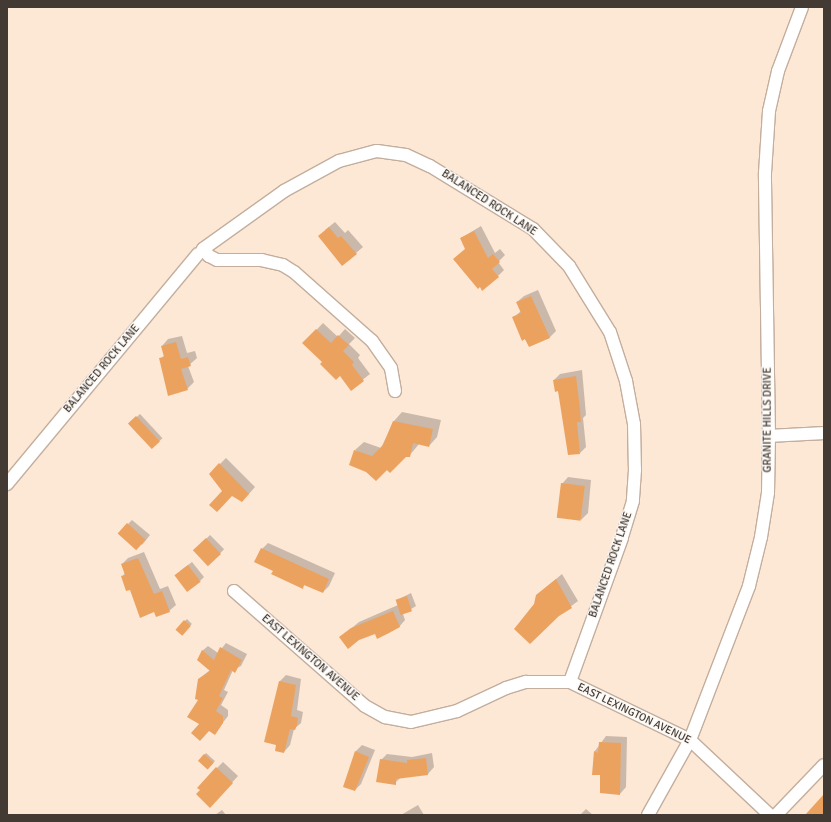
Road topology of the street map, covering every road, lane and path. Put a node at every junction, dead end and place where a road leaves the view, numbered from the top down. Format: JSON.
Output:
{"nodes":[{"id":1,"x":802,"y":7,"type":"edge"},
{"id":2,"x":200,"y":251,"type":"junction"},
{"id":3,"x":394,"y":391,"type":"dead end"},
{"id":4,"x":824,"y":434,"type":"edge"},
{"id":5,"x":769,"y":436,"type":"junction"},
{"id":6,"x":7,"y":484,"type":"edge"},
{"id":7,"x":234,"y":591,"type":"dead end"},
{"id":8,"x":570,"y":682,"type":"junction"},
{"id":9,"x":690,"y":740,"type":"junction"},
{"id":10,"x":824,"y":765,"type":"edge"},
{"id":11,"x":648,"y":815,"type":"edge"},
{"id":12,"x":770,"y":815,"type":"edge"},
{"id":13,"x":776,"y":815,"type":"edge"}],
"edges":[{"from":1,"to":5,"type":"street","name":"GRANITE HILLS DRIVE"},
{"from":2,"to":3,"type":"street"},
{"from":2,"to":6,"type":"street","name":"BALANCED ROCK LANE"},
{"from":2,"to":8,"type":"street","name":"BALANCED ROCK LANE"},
{"from":4,"to":5,"type":"street"},
{"from":5,"to":9,"type":"street","name":"GRANITE HILLS DRIVE"},
{"from":7,"to":8,"type":"street","name":"EAST LEXINGTON AVENUE"},
{"from":8,"to":9,"type":"street","name":"EAST LEXINGTON AVENUE"},
{"from":9,"to":11,"type":"street","name":"GRANITE HILLS DRIVE"},
{"from":9,"to":12,"type":"street","name":"EAST LEXINGTON AVENUE"},
{"from":10,"to":13,"type":"street"}]}
